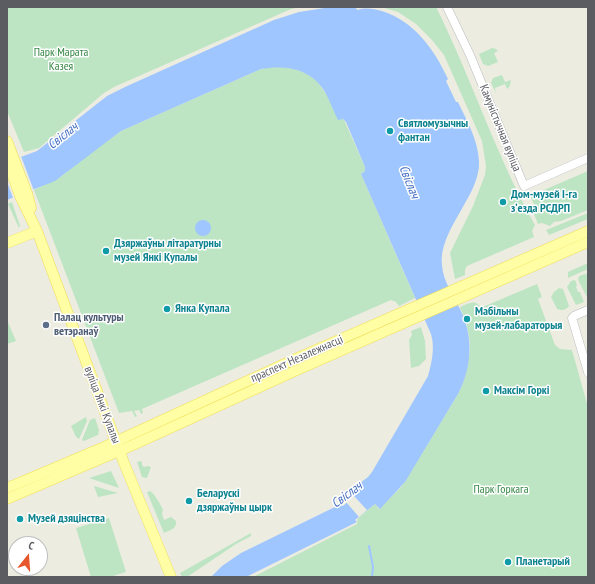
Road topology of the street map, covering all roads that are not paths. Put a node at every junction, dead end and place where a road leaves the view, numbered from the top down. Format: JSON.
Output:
{"nodes":[{"id":1,"x":447,"y":7,"type":"edge"},
{"id":2,"x":7,"y":141,"type":"edge"},
{"id":3,"x":588,"y":158,"type":"edge"},
{"id":4,"x":9,"y":160,"type":"edge"},
{"id":5,"x":37,"y":231,"type":"junction"},
{"id":6,"x":588,"y":231,"type":"edge"},
{"id":7,"x":588,"y":242,"type":"edge"},
{"id":8,"x":7,"y":243,"type":"edge"},
{"id":9,"x":466,"y":291,"type":"junction"},
{"id":10,"x":588,"y":310,"type":"edge"},
{"id":11,"x":411,"y":315,"type":"junction"},
{"id":12,"x":588,"y":372,"type":"edge"},
{"id":13,"x":116,"y":441,"type":"junction"},
{"id":14,"x":120,"y":451,"type":"junction"},
{"id":15,"x":7,"y":488,"type":"edge"},
{"id":16,"x":7,"y":499,"type":"edge"},
{"id":17,"x":171,"y":577,"type":"edge"}],
"edges":[{"from":1,"to":3,"type":"street","name":"Камуністычная вуліца"},
{"from":2,"to":4,"type":"main road","name":"вуліца Янкі Купалы"},
{"from":4,"to":5,"type":"main road","name":"вуліца Янкі Купалы"},
{"from":5,"to":8,"type":"main road"},
{"from":5,"to":13,"type":"main road","name":"вуліца Янкі Купалы"},
{"from":6,"to":9,"type":"main road","name":"праспект Незалежнасці"},
{"from":7,"to":9,"type":"main road","name":"праспект Незалежнасці"},
{"from":9,"to":11,"type":"main road","name":"праспект Незалежнасці"},
{"from":10,"to":12,"type":"street"},
{"from":11,"to":13,"type":"main road","name":"праспект Незалежнасці"},
{"from":11,"to":14,"type":"main road","name":"праспект Незалежнасці"},
{"from":13,"to":14,"type":"main road","name":"вуліца Янкі Купалы"},
{"from":13,"to":15,"type":"main road","name":"праспект Незалежнасці"},
{"from":14,"to":16,"type":"main road","name":"праспект Незалежнасці"},
{"from":14,"to":17,"type":"main road","name":"вуліца Янкі Купалы"}]}
